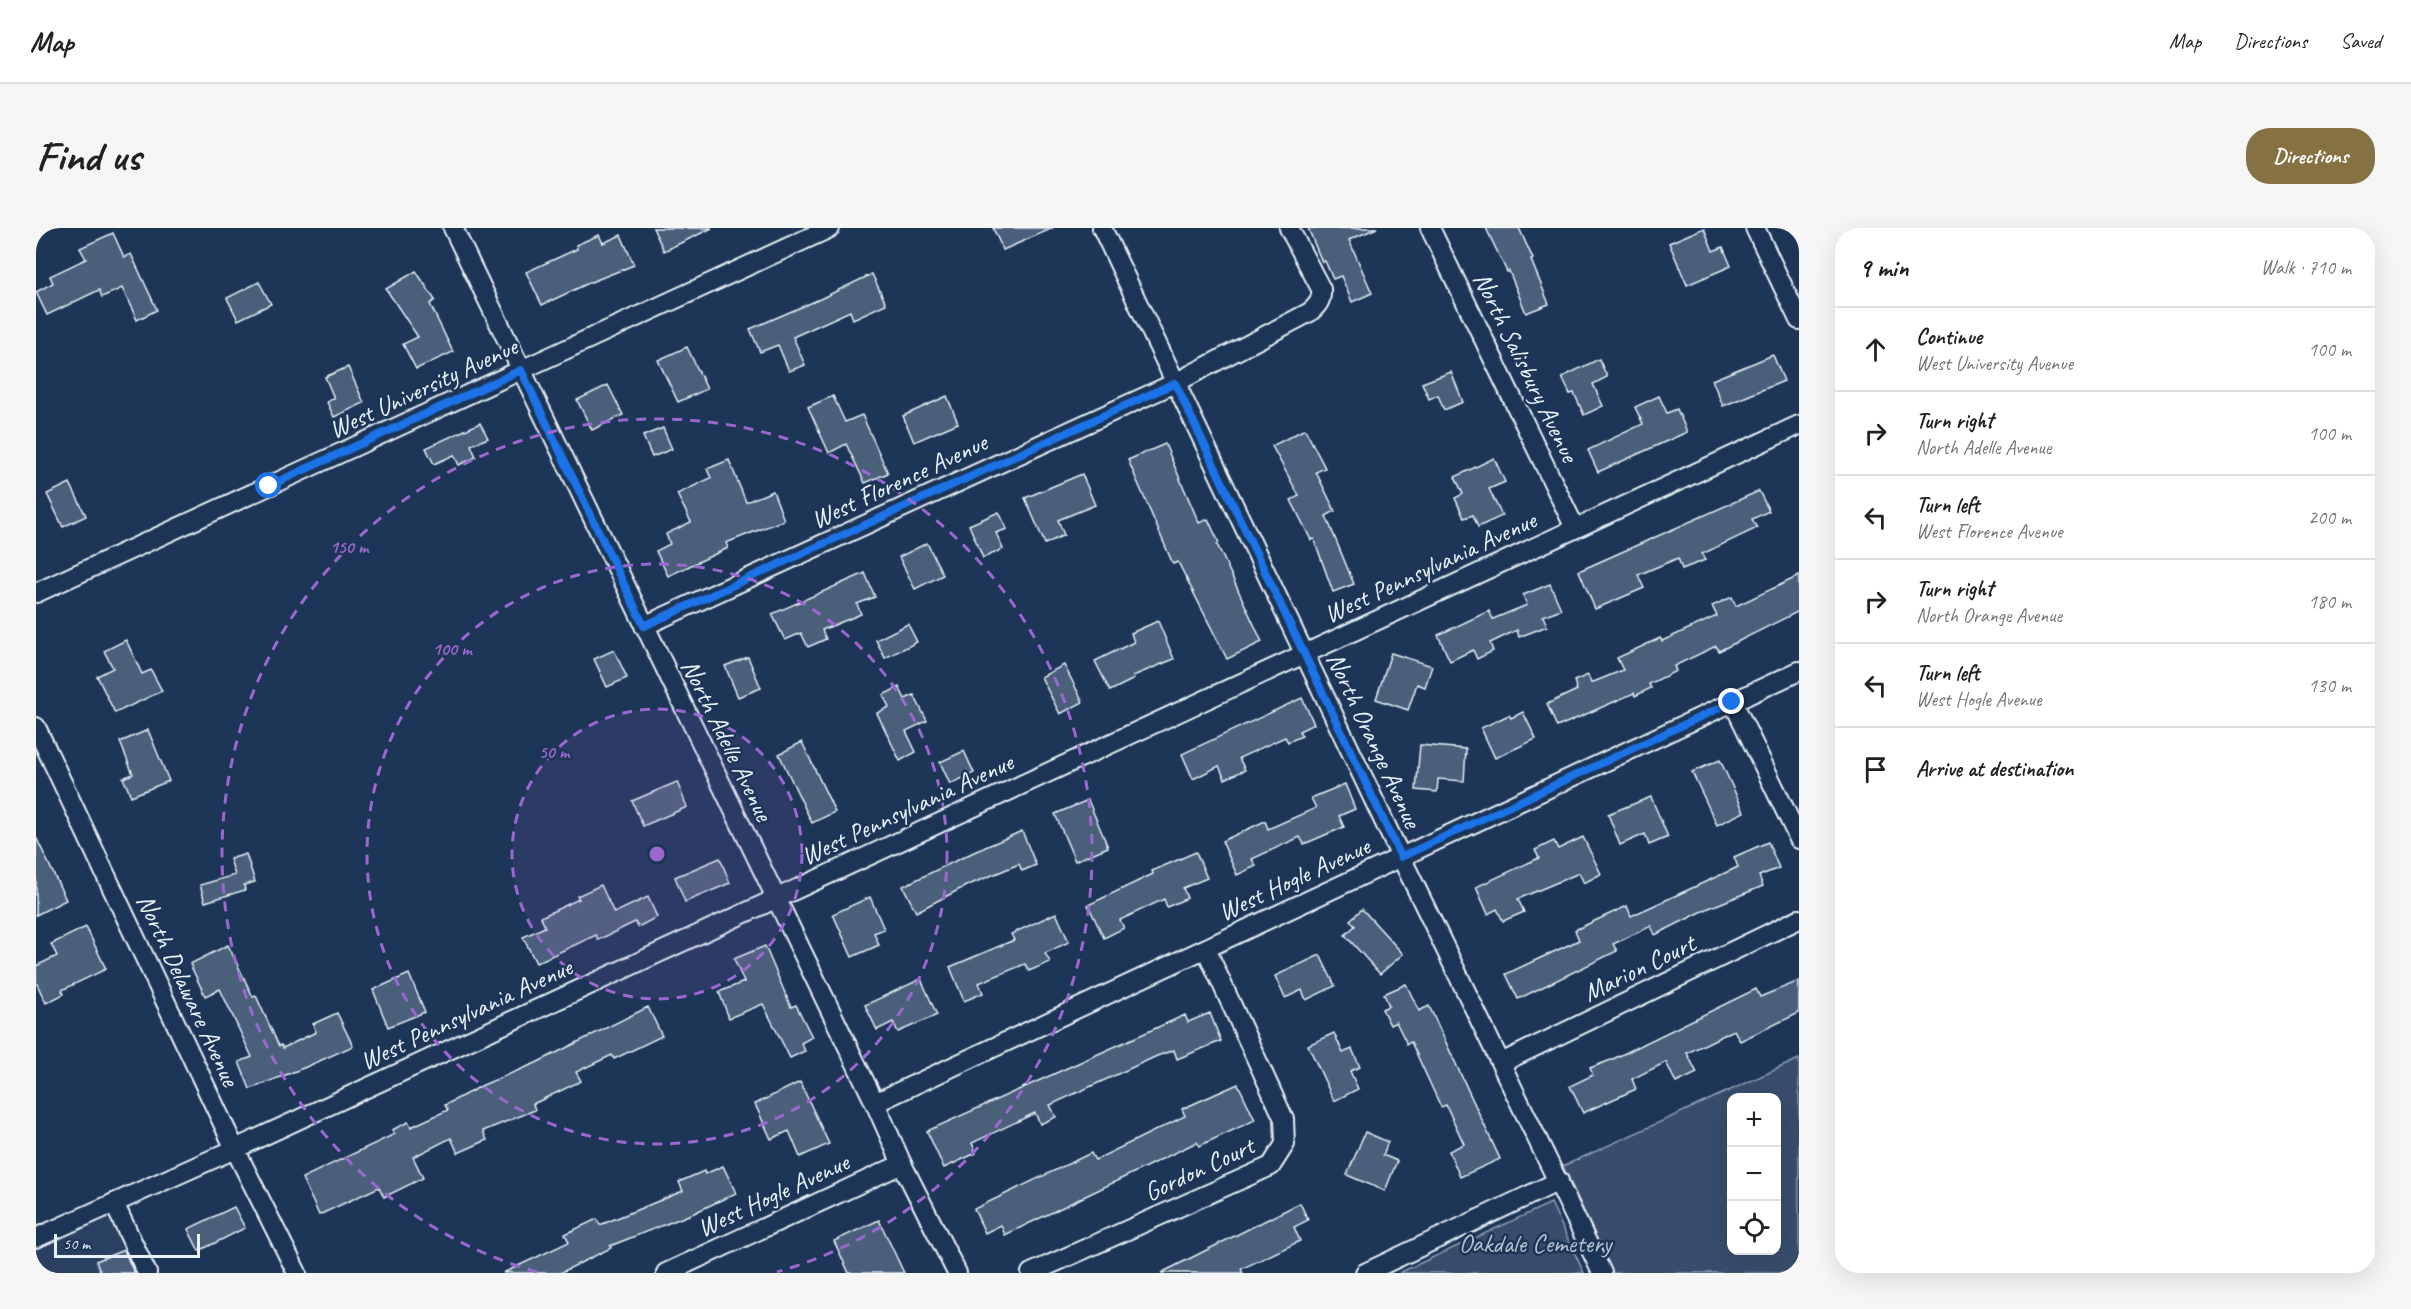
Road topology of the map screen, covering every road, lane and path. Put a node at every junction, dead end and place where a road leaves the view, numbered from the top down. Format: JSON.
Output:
{"nodes":[{"id":1,"x":453,"y":228,"type":"edge"},
{"id":2,"x":830,"y":228,"type":"edge"},
{"id":3,"x":1102,"y":228,"type":"edge"},
{"id":4,"x":1289,"y":228,"type":"edge"},
{"id":5,"x":1430,"y":228,"type":"edge"},
{"id":6,"x":1755,"y":228,"type":"edge"},
{"id":7,"x":1799,"y":320,"type":"edge"},
{"id":8,"x":521,"y":370,"type":"junction"},
{"id":9,"x":1175,"y":383,"type":"junction"},
{"id":10,"x":1799,"y":424,"type":"edge"},
{"id":11,"x":1575,"y":528,"type":"junction"},
{"id":12,"x":36,"y":593,"type":"edge"},
{"id":13,"x":644,"y":626,"type":"junction"},
{"id":14,"x":1305,"y":653,"type":"junction"},
{"id":15,"x":1799,"y":671,"type":"edge"},
{"id":16,"x":1732,"y":702,"type":"junction"},
{"id":17,"x":36,"y":727,"type":"edge"},
{"id":18,"x":1799,"y":839,"type":"edge"},
{"id":19,"x":1401,"y":857,"type":"junction"},
{"id":20,"x":775,"y":899,"type":"junction"},
{"id":21,"x":1799,"y":919,"type":"edge"},
{"id":22,"x":1206,"y":949,"type":"junction"},
{"id":23,"x":1502,"y":1063,"type":"junction"},
{"id":24,"x":875,"y":1103,"type":"junction"},
{"id":25,"x":235,"y":1149,"type":"junction"},
{"id":26,"x":902,"y":1164,"type":"junction"},
{"id":27,"x":1559,"y":1181,"type":"junction"},
{"id":28,"x":114,"y":1203,"type":"junction"},
{"id":29,"x":36,"y":1238,"type":"edge"},
{"id":30,"x":147,"y":1273,"type":"edge"},
{"id":31,"x":297,"y":1273,"type":"edge"},
{"id":32,"x":666,"y":1273,"type":"edge"},
{"id":33,"x":957,"y":1273,"type":"edge"},
{"id":34,"x":1031,"y":1273,"type":"edge"},
{"id":35,"x":1365,"y":1273,"type":"edge"},
{"id":36,"x":1602,"y":1273,"type":"edge"}],
"edges":[{"from":1,"to":8,"type":"street","name":"North Adelle Avenue"},
{"from":2,"to":8,"type":"street","name":"West University Avenue"},
{"from":3,"to":9,"type":"street","name":"North Orange Avenue"},
{"from":4,"to":9,"type":"street","name":"West Florence Avenue"},
{"from":5,"to":11,"type":"street","name":"North Salisbury Avenue"},
{"from":6,"to":7,"type":"street"},
{"from":8,"to":12,"type":"street","name":"West University Avenue"},
{"from":8,"to":13,"type":"street","name":"North Adelle Avenue"},
{"from":9,"to":13,"type":"street","name":"West Florence Avenue"},
{"from":9,"to":14,"type":"street","name":"North Orange Avenue"},
{"from":10,"to":11,"type":"street","name":"West Pennsylvania Avenue"},
{"from":11,"to":14,"type":"street","name":"West Pennsylvania Avenue"},
{"from":13,"to":20,"type":"street","name":"North Adelle Avenue"},
{"from":14,"to":19,"type":"street","name":"North Orange Avenue"},
{"from":14,"to":20,"type":"street","name":"West Pennsylvania Avenue"},
{"from":15,"to":16,"type":"street","name":"West Hogle Avenue"},
{"from":16,"to":18,"type":"street"},
{"from":16,"to":19,"type":"street","name":"West Hogle Avenue"},
{"from":17,"to":25,"type":"street","name":"North Delaware Avenue"},
{"from":19,"to":22,"type":"street","name":"West Hogle Avenue"},
{"from":19,"to":23,"type":"street","name":"North Orange Avenue"},
{"from":20,"to":24,"type":"street","name":"North Adelle Avenue"},
{"from":20,"to":25,"type":"street","name":"West Pennsylvania Avenue"},
{"from":21,"to":23,"type":"street","name":"Marion Court"},
{"from":22,"to":24,"type":"street","name":"West Hogle Avenue"},
{"from":22,"to":34,"type":"street","name":"Gordon Court"},
{"from":23,"to":27,"type":"street","name":"North Orange Avenue"},
{"from":24,"to":26,"type":"street","name":"North Adelle Avenue"},
{"from":25,"to":28,"type":"street","name":"West Pennsylvania Avenue"},
{"from":25,"to":31,"type":"street","name":"North Delaware Avenue"},
{"from":26,"to":32,"type":"street","name":"West Hogle Avenue"},
{"from":26,"to":33,"type":"street","name":"North Adelle Avenue"},
{"from":27,"to":35,"type":"street"},
{"from":27,"to":36,"type":"street","name":"North Orange Avenue"},
{"from":28,"to":29,"type":"street","name":"West Pennsylvania Avenue"},
{"from":28,"to":30,"type":"street"}]}
